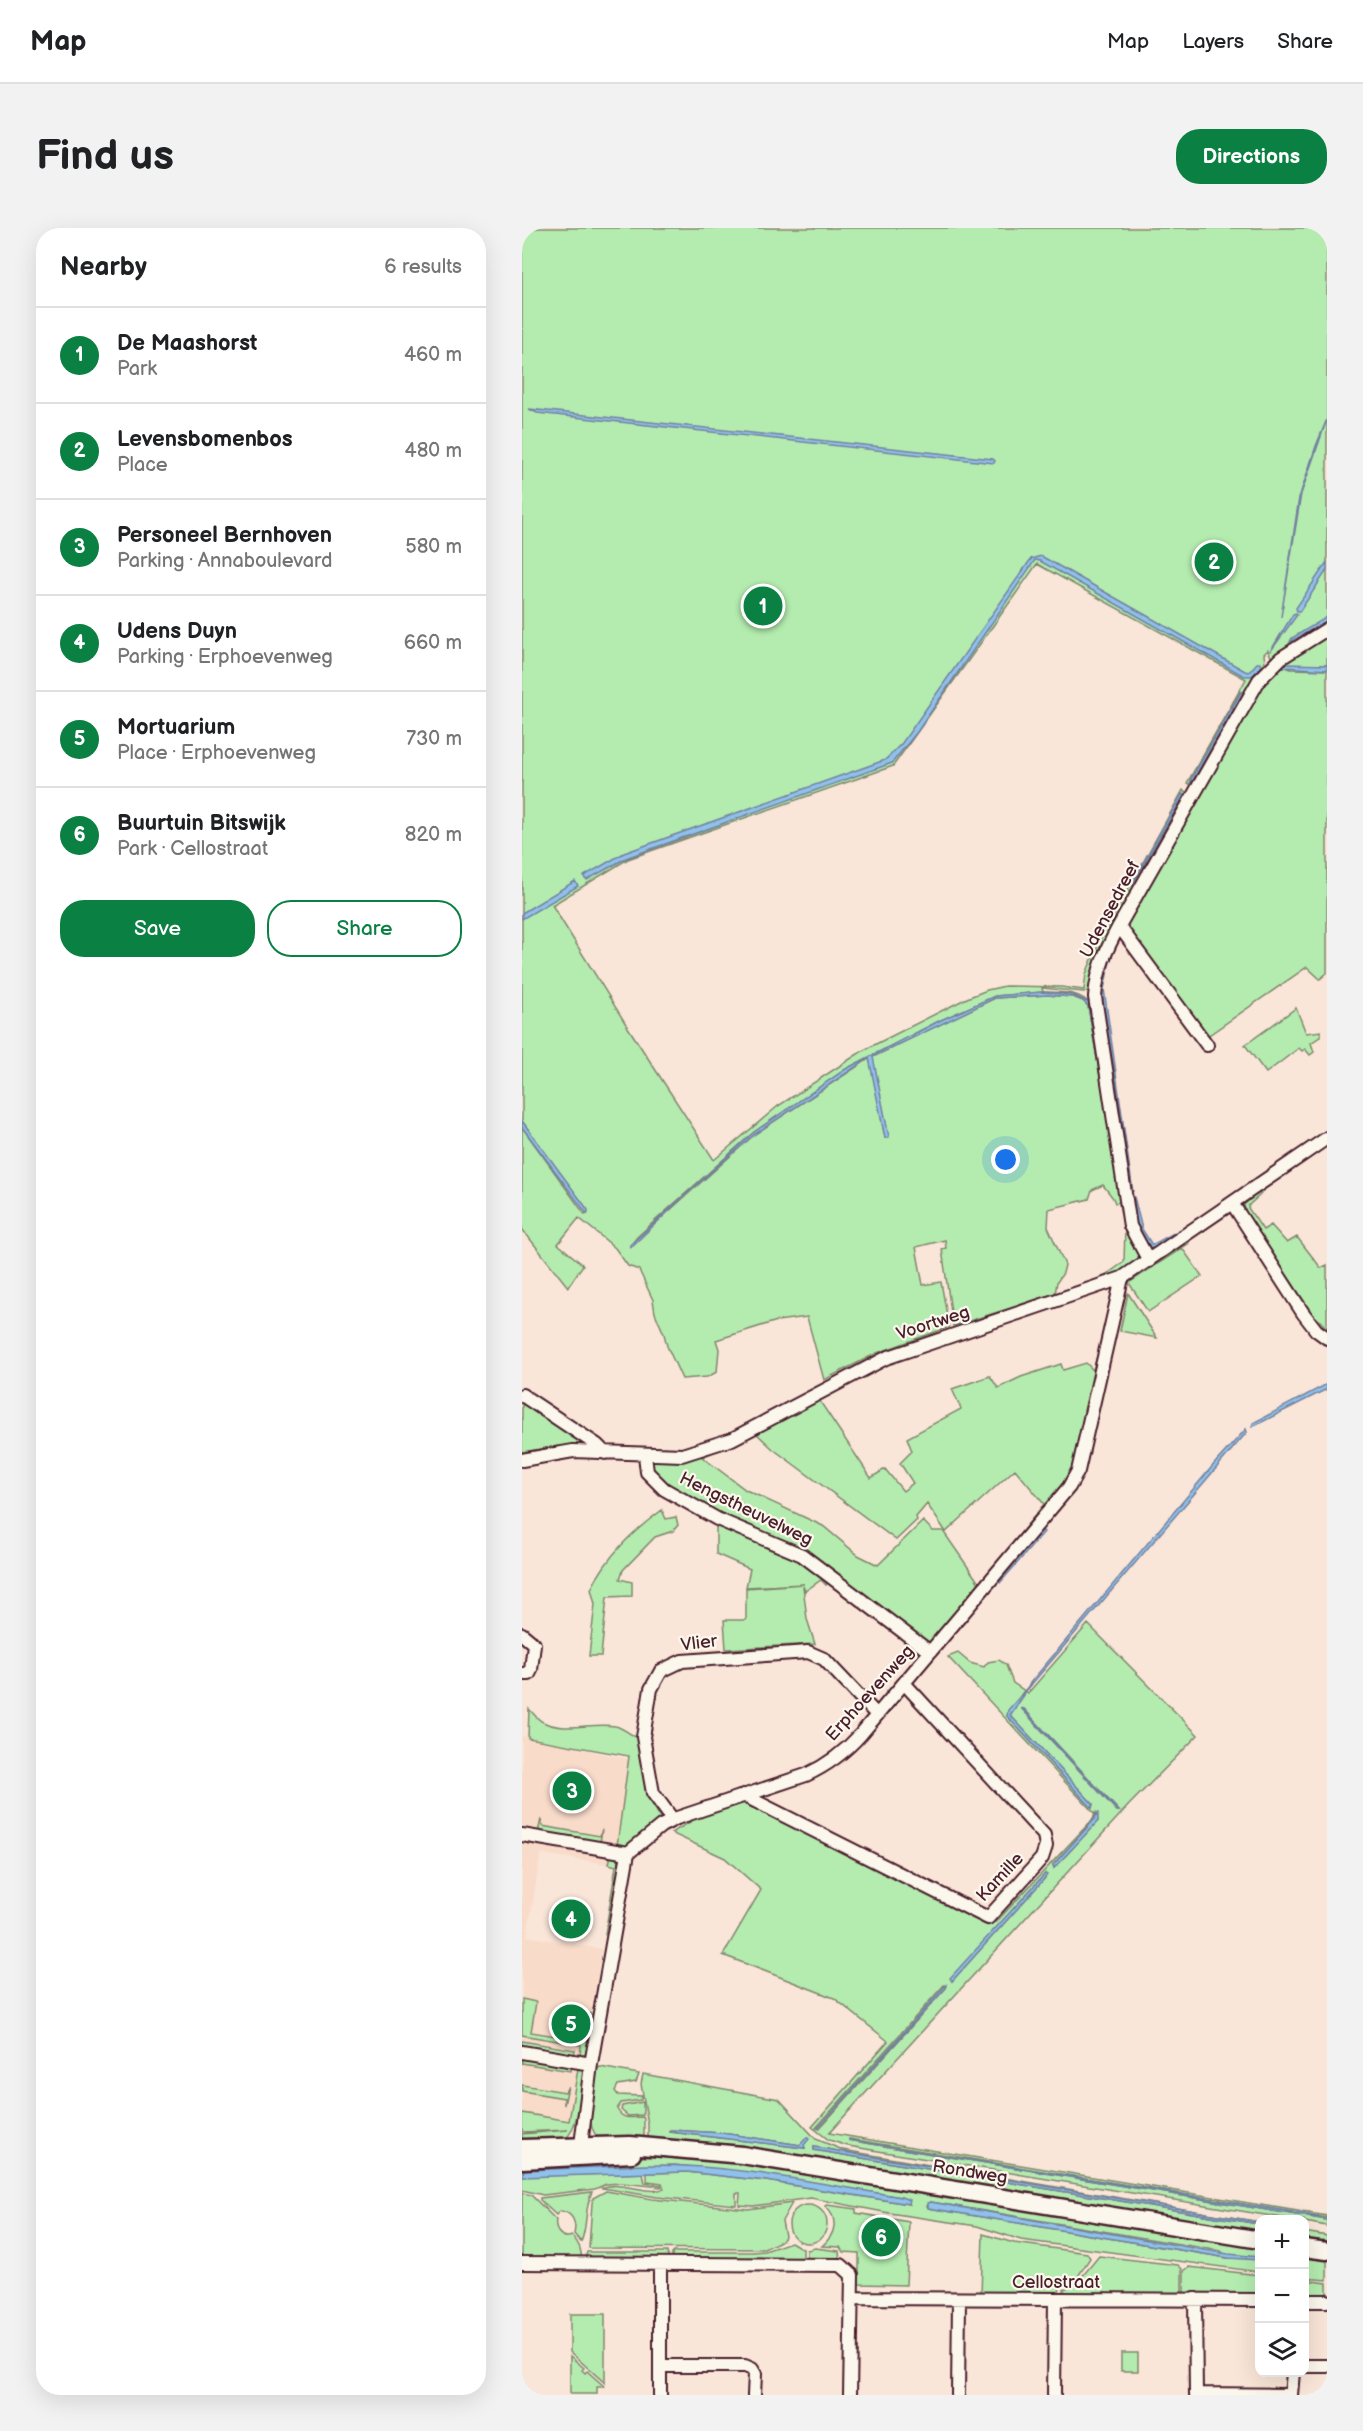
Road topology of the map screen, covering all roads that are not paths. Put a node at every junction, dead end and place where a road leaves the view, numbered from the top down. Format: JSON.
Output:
{"nodes":[{"id":1,"x":1327,"y":628,"type":"edge"},
{"id":2,"x":1119,"y":926,"type":"junction"},
{"id":3,"x":1207,"y":1045,"type":"dead end"},
{"id":4,"x":1327,"y":1138,"type":"edge"},
{"id":5,"x":1232,"y":1203,"type":"junction"},
{"id":6,"x":1149,"y":1261,"type":"junction"},
{"id":7,"x":1122,"y":1278,"type":"junction"},
{"id":8,"x":1327,"y":1338,"type":"edge"},
{"id":9,"x":522,"y":1395,"type":"edge"},
{"id":10,"x":605,"y":1453,"type":"junction"},
{"id":11,"x":645,"y":1455,"type":"junction"},
{"id":12,"x":522,"y":1460,"type":"edge"},
{"id":13,"x":522,"y":1634,"type":"edge"},
{"id":14,"x":930,"y":1652,"type":"junction"},
{"id":15,"x":522,"y":1674,"type":"edge"},
{"id":16,"x":904,"y":1683,"type":"junction"},
{"id":17,"x":877,"y":1715,"type":"junction"},
{"id":18,"x":743,"y":1795,"type":"junction"},
{"id":19,"x":673,"y":1820,"type":"junction"},
{"id":20,"x":522,"y":1834,"type":"edge"},
{"id":21,"x":628,"y":1852,"type":"junction"},
{"id":22,"x":522,"y":2052,"type":"edge"},
{"id":23,"x":591,"y":2064,"type":"junction"},
{"id":24,"x":522,"y":2148,"type":"edge"},
{"id":25,"x":580,"y":2151,"type":"junction"},
{"id":26,"x":522,"y":2160,"type":"edge"},
{"id":27,"x":1255,"y":2239,"type":"edge"},
{"id":28,"x":1309,"y":2249,"type":"edge"},
{"id":29,"x":1327,"y":2252,"type":"edge"},
{"id":30,"x":522,"y":2263,"type":"edge"},
{"id":31,"x":660,"y":2265,"type":"junction"},
{"id":32,"x":852,"y":2298,"type":"junction"},
{"id":33,"x":959,"y":2300,"type":"junction"},
{"id":34,"x":1055,"y":2300,"type":"junction"},
{"id":35,"x":1195,"y":2300,"type":"junction"},
{"id":36,"x":1255,"y":2300,"type":"edge"},
{"id":37,"x":1309,"y":2301,"type":"edge"},
{"id":38,"x":1327,"y":2301,"type":"edge"},
{"id":39,"x":660,"y":2366,"type":"junction"},
{"id":40,"x":1309,"y":2366,"type":"edge"},
{"id":41,"x":1327,"y":2366,"type":"edge"},
{"id":42,"x":1293,"y":2377,"type":"edge"},
{"id":43,"x":660,"y":2395,"type":"edge"},
{"id":44,"x":754,"y":2395,"type":"edge"},
{"id":45,"x":850,"y":2395,"type":"edge"},
{"id":46,"x":958,"y":2395,"type":"edge"},
{"id":47,"x":1054,"y":2395,"type":"edge"},
{"id":48,"x":1196,"y":2395,"type":"edge"},
{"id":49,"x":1291,"y":2395,"type":"edge"}],
"edges":[{"from":1,"to":2,"type":"street","name":"Udensedreef"},
{"from":2,"to":3,"type":"street"},
{"from":2,"to":6,"type":"street","name":"Udensedreef"},
{"from":4,"to":5,"type":"street","name":"Voortweg"},
{"from":5,"to":6,"type":"street","name":"Voortweg"},
{"from":5,"to":8,"type":"street"},
{"from":6,"to":7,"type":"street","name":"Voortweg"},
{"from":7,"to":11,"type":"street","name":"Voortweg"},
{"from":7,"to":14,"type":"street","name":"Erphoevenweg"},
{"from":9,"to":10,"type":"street"},
{"from":10,"to":11,"type":"street","name":"Voortweg"},
{"from":10,"to":12,"type":"street","name":"Voortweg"},
{"from":11,"to":14,"type":"street","name":"Hengstheuvelweg"},
{"from":13,"to":15,"type":"street"},
{"from":14,"to":16,"type":"street","name":"Erphoevenweg"},
{"from":16,"to":17,"type":"street","name":"Erphoevenweg"},
{"from":16,"to":18,"type":"street","name":"Kamille"},
{"from":17,"to":18,"type":"street","name":"Erphoevenweg"},
{"from":17,"to":19,"type":"street","name":"Vlier"},
{"from":18,"to":19,"type":"street","name":"Erphoevenweg"},
{"from":19,"to":21,"type":"street","name":"Erphoevenweg"},
{"from":20,"to":21,"type":"street"},
{"from":21,"to":23,"type":"street"},
{"from":22,"to":23,"type":"street"},
{"from":23,"to":25,"type":"street"},
{"from":24,"to":25,"type":"main road","name":"Rondweg"},
{"from":25,"to":26,"type":"main road","name":"Rondweg"},
{"from":25,"to":27,"type":"main road","name":"Rondweg"},
{"from":28,"to":29,"type":"main road"},
{"from":30,"to":31,"type":"street"},
{"from":31,"to":32,"type":"street"},
{"from":31,"to":39,"type":"street"},
{"from":32,"to":33,"type":"street","name":"Cellostraat"},
{"from":32,"to":45,"type":"street"},
{"from":33,"to":34,"type":"street","name":"Cellostraat"},
{"from":33,"to":46,"type":"street"},
{"from":34,"to":35,"type":"street","name":"Cellostraat"},
{"from":34,"to":47,"type":"street"},
{"from":35,"to":36,"type":"street","name":"Cellostraat"},
{"from":35,"to":48,"type":"street"},
{"from":37,"to":38,"type":"street"},
{"from":39,"to":43,"type":"street"},
{"from":39,"to":44,"type":"street"},
{"from":40,"to":41,"type":"street"},
{"from":42,"to":49,"type":"street"},
{"from":48,"to":49,"type":"street"}]}
